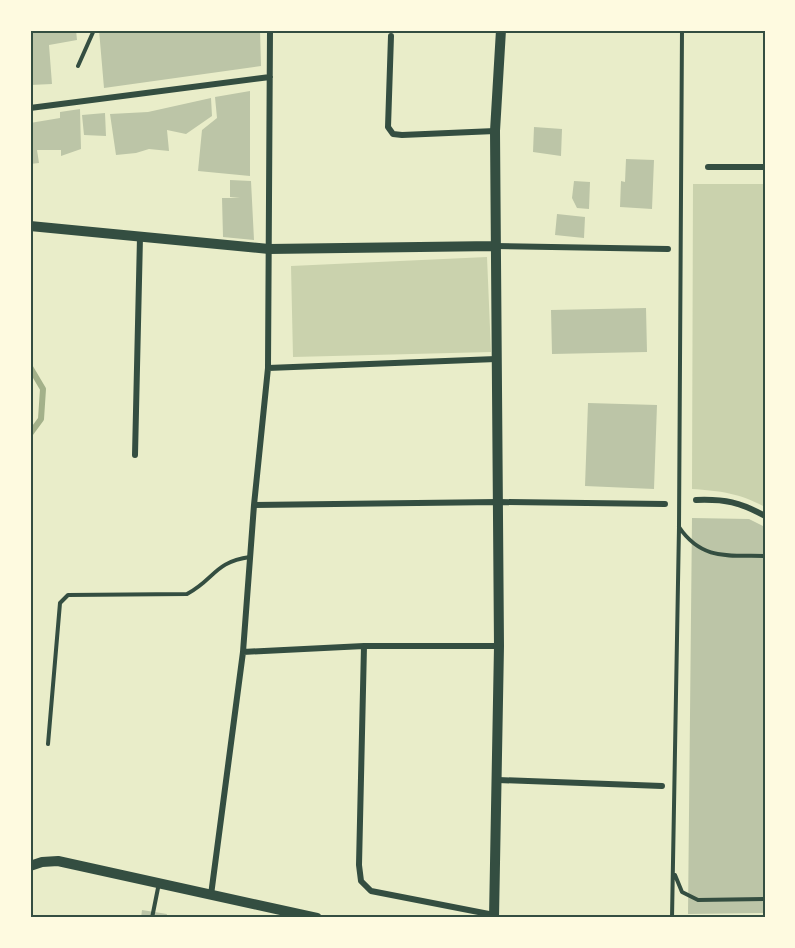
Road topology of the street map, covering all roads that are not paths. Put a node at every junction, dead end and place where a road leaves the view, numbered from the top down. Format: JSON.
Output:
{"nodes":[{"id":1,"x":94,"y":30,"type":"edge"},
{"id":2,"x":270,"y":30,"type":"edge"},
{"id":3,"x":501,"y":30,"type":"edge"},
{"id":4,"x":682,"y":30,"type":"edge"},
{"id":5,"x":391,"y":36,"type":"dead end"},
{"id":6,"x":78,"y":66,"type":"dead end"},
{"id":7,"x":270,"y":78,"type":"junction"},
{"id":8,"x":30,"y":108,"type":"edge"},
{"id":9,"x":495,"y":131,"type":"junction"},
{"id":10,"x":708,"y":167,"type":"dead end"},
{"id":11,"x":765,"y":167,"type":"edge"},
{"id":12,"x":30,"y":226,"type":"edge"},
{"id":13,"x":140,"y":237,"type":"junction"},
{"id":14,"x":495,"y":246,"type":"junction"},
{"id":15,"x":269,"y":249,"type":"junction"},
{"id":16,"x":668,"y":249,"type":"dead end"},
{"id":17,"x":496,"y":359,"type":"junction"},
{"id":18,"x":268,"y":368,"type":"junction"},
{"id":19,"x":135,"y":455,"type":"dead end"},
{"id":20,"x":696,"y":500,"type":"dead end"},
{"id":21,"x":498,"y":502,"type":"junction"},
{"id":22,"x":665,"y":504,"type":"dead end"},
{"id":23,"x":254,"y":505,"type":"junction"},
{"id":24,"x":765,"y":516,"type":"edge"},
{"id":25,"x":679,"y":527,"type":"junction"},
{"id":26,"x":765,"y":556,"type":"edge"},
{"id":27,"x":250,"y":557,"type":"junction"},
{"id":28,"x":364,"y":646,"type":"junction"},
{"id":29,"x":499,"y":646,"type":"junction"},
{"id":30,"x":243,"y":652,"type":"junction"},
{"id":31,"x":48,"y":744,"type":"dead end"},
{"id":32,"x":498,"y":780,"type":"junction"},
{"id":33,"x":662,"y":786,"type":"dead end"},
{"id":34,"x":30,"y":866,"type":"edge"},
{"id":35,"x":673,"y":869,"type":"junction"},
{"id":36,"x":159,"y":882,"type":"junction"},
{"id":37,"x":211,"y":896,"type":"junction"},
{"id":38,"x":765,"y":899,"type":"edge"},
{"id":39,"x":494,"y":917,"type":"edge"},
{"id":40,"x":152,"y":918,"type":"edge"},
{"id":41,"x":317,"y":918,"type":"edge"},
{"id":42,"x":672,"y":918,"type":"edge"}],
"edges":[{"from":1,"to":6,"type":"lane"},
{"from":2,"to":7,"type":"street"},
{"from":3,"to":9,"type":"street"},
{"from":4,"to":25,"type":"lane"},
{"from":5,"to":9,"type":"street"},
{"from":7,"to":8,"type":"street"},
{"from":7,"to":15,"type":"street"},
{"from":9,"to":14,"type":"street"},
{"from":10,"to":11,"type":"street"},
{"from":12,"to":13,"type":"street"},
{"from":13,"to":15,"type":"street"},
{"from":13,"to":19,"type":"street"},
{"from":14,"to":15,"type":"street"},
{"from":14,"to":16,"type":"street"},
{"from":14,"to":17,"type":"street"},
{"from":15,"to":18,"type":"street"},
{"from":17,"to":18,"type":"street"},
{"from":17,"to":21,"type":"street"},
{"from":18,"to":23,"type":"street"},
{"from":20,"to":24,"type":"street"},
{"from":21,"to":22,"type":"street"},
{"from":21,"to":23,"type":"street"},
{"from":21,"to":29,"type":"street"},
{"from":23,"to":27,"type":"street"},
{"from":25,"to":26,"type":"lane"},
{"from":25,"to":35,"type":"lane"},
{"from":27,"to":30,"type":"street"},
{"from":27,"to":31,"type":"lane"},
{"from":28,"to":29,"type":"street"},
{"from":28,"to":30,"type":"street"},
{"from":28,"to":39,"type":"street"},
{"from":29,"to":32,"type":"street"},
{"from":30,"to":37,"type":"street"},
{"from":32,"to":33,"type":"street"},
{"from":32,"to":39,"type":"street"},
{"from":34,"to":36,"type":"street"},
{"from":35,"to":38,"type":"lane"},
{"from":35,"to":42,"type":"lane"},
{"from":36,"to":37,"type":"street"},
{"from":36,"to":40,"type":"lane"},
{"from":37,"to":41,"type":"street"}]}
